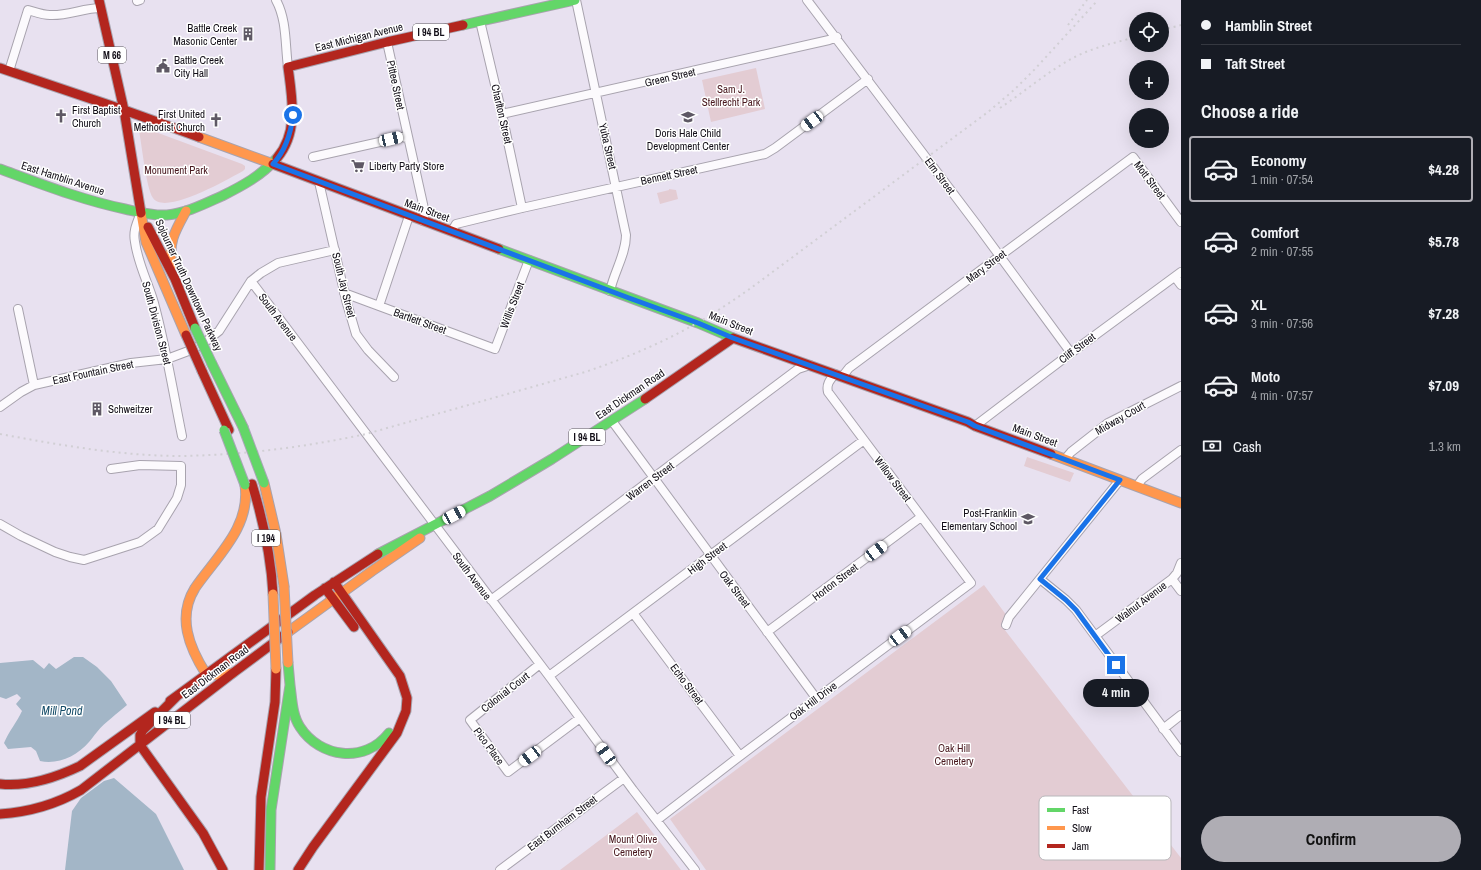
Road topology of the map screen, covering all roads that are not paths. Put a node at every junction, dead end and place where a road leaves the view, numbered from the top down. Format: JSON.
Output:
{"nodes":[{"id":1,"x":276,"y":0,"type":"edge"},
{"id":2,"x":576,"y":0,"type":"edge"},
{"id":3,"x":808,"y":0,"type":"edge"},
{"id":4,"x":100,"y":4,"type":"edge"},
{"id":5,"x":480,"y":21,"type":"junction"},
{"id":6,"x":837,"y":38,"type":"junction"},
{"id":7,"x":387,"y":42,"type":"junction"},
{"id":8,"x":288,"y":67,"type":"junction"},
{"id":9,"x":0,"y":68,"type":"edge"},
{"id":10,"x":9,"y":71,"type":"junction"},
{"id":11,"x":868,"y":79,"type":"junction"},
{"id":12,"x":596,"y":94,"type":"junction"},
{"id":13,"x":124,"y":110,"type":"junction"},
{"id":14,"x":502,"y":114,"type":"junction"},
{"id":15,"x":407,"y":138,"type":"junction"},
{"id":16,"x":313,"y":157,"type":"dead end"},
{"id":17,"x":1133,"y":157,"type":"joint"},
{"id":18,"x":273,"y":164,"type":"junction"},
{"id":19,"x":0,"y":169,"type":"edge"},
{"id":20,"x":319,"y":182,"type":"junction"},
{"id":21,"x":617,"y":187,"type":"junction"},
{"id":22,"x":522,"y":208,"type":"junction"},
{"id":23,"x":186,"y":211,"type":"junction"},
{"id":24,"x":141,"y":213,"type":"junction"},
{"id":25,"x":409,"y":216,"type":"junction"},
{"id":26,"x":423,"y":221,"type":"junction"},
{"id":27,"x":1181,"y":222,"type":"edge"},
{"id":28,"x":452,"y":231,"type":"junction"},
{"id":29,"x":335,"y":250,"type":"junction"},
{"id":30,"x":1000,"y":256,"type":"junction"},
{"id":31,"x":529,"y":260,"type":"junction"},
{"id":32,"x":1178,"y":275,"type":"edge"},
{"id":33,"x":175,"y":279,"type":"junction"},
{"id":34,"x":251,"y":281,"type":"junction"},
{"id":35,"x":1181,"y":285,"type":"edge"},
{"id":36,"x":610,"y":291,"type":"junction"},
{"id":37,"x":344,"y":293,"type":"junction"},
{"id":38,"x":379,"y":306,"type":"junction"},
{"id":39,"x":18,"y":309,"type":"dead end"},
{"id":40,"x":733,"y":338,"type":"junction"},
{"id":41,"x":495,"y":349,"type":"joint"},
{"id":42,"x":1071,"y":353,"type":"junction"},
{"id":43,"x":167,"y":359,"type":"junction"},
{"id":44,"x":810,"y":365,"type":"junction"},
{"id":45,"x":838,"y":375,"type":"junction"},
{"id":46,"x":394,"y":376,"type":"dead end"},
{"id":47,"x":34,"y":385,"type":"junction"},
{"id":48,"x":1181,"y":386,"type":"edge"},
{"id":49,"x":0,"y":407,"type":"edge"},
{"id":50,"x":612,"y":421,"type":"junction"},
{"id":51,"x":975,"y":426,"type":"junction"},
{"id":52,"x":182,"y":436,"type":"dead end"},
{"id":53,"x":864,"y":440,"type":"junction"},
{"id":54,"x":1181,"y":450,"type":"edge"},
{"id":55,"x":1065,"y":459,"type":"junction"},
{"id":56,"x":111,"y":470,"type":"dead end"},
{"id":57,"x":653,"y":478,"type":"junction"},
{"id":58,"x":1120,"y":480,"type":"junction"},
{"id":59,"x":249,"y":485,"type":"junction"},
{"id":60,"x":1137,"y":486,"type":"junction"},
{"id":61,"x":1181,"y":502,"type":"edge"},
{"id":62,"x":922,"y":517,"type":"junction"},
{"id":63,"x":0,"y":524,"type":"edge"},
{"id":64,"x":435,"y":526,"type":"junction"},
{"id":65,"x":710,"y":556,"type":"junction"},
{"id":66,"x":1181,"y":563,"type":"edge"},
{"id":67,"x":1040,"y":579,"type":"junction"},
{"id":68,"x":1172,"y":579,"type":"junction"},
{"id":69,"x":334,"y":582,"type":"junction"},
{"id":70,"x":971,"y":583,"type":"joint"},
{"id":71,"x":325,"y":588,"type":"junction"},
{"id":72,"x":1181,"y":591,"type":"edge"},
{"id":73,"x":341,"y":593,"type":"junction"},
{"id":74,"x":333,"y":599,"type":"junction"},
{"id":75,"x":491,"y":600,"type":"junction"},
{"id":76,"x":633,"y":613,"type":"junction"},
{"id":77,"x":1006,"y":625,"type":"dead end"},
{"id":78,"x":767,"y":632,"type":"junction"},
{"id":79,"x":1095,"y":636,"type":"junction"},
{"id":80,"x":540,"y":664,"type":"junction"},
{"id":81,"x":233,"y":673,"type":"junction"},
{"id":82,"x":206,"y":674,"type":"junction"},
{"id":83,"x":550,"y":676,"type":"junction"},
{"id":84,"x":290,"y":685,"type":"junction"},
{"id":85,"x":177,"y":696,"type":"junction"},
{"id":86,"x":816,"y":698,"type":"junction"},
{"id":87,"x":1181,"y":715,"type":"edge"},
{"id":88,"x":580,"y":718,"type":"junction"},
{"id":89,"x":470,"y":720,"type":"joint"},
{"id":90,"x":1164,"y":729,"type":"junction"},
{"id":91,"x":140,"y":745,"type":"junction"},
{"id":92,"x":1181,"y":752,"type":"edge"},
{"id":93,"x":740,"y":756,"type":"junction"},
{"id":94,"x":624,"y":778,"type":"junction"},
{"id":95,"x":0,"y":784,"type":"edge"},
{"id":96,"x":0,"y":814,"type":"edge"},
{"id":97,"x":657,"y":820,"type":"junction"},
{"id":98,"x":223,"y":870,"type":"edge"},
{"id":99,"x":259,"y":870,"type":"edge"},
{"id":100,"x":270,"y":870,"type":"edge"},
{"id":101,"x":298,"y":870,"type":"edge"},
{"id":102,"x":500,"y":870,"type":"edge"},
{"id":103,"x":695,"y":870,"type":"edge"}],
"edges":[{"from":1,"to":8,"type":"street"},
{"from":2,"to":5,"type":"main road","name":"East Michigan Avenue","number":"I 94 BL"},
{"from":2,"to":12,"type":"street","name":"Yuba Street"},
{"from":3,"to":6,"type":"street","name":"Elm Street"},
{"from":4,"to":10,"type":"street"},
{"from":4,"to":13,"type":"main road","number":"M 66"},
{"from":5,"to":7,"type":"main road","name":"East Michigan Avenue","number":"I 94 BL"},
{"from":5,"to":14,"type":"street","name":"Charlton Street"},
{"from":6,"to":11,"type":"street","name":"Elm Street"},
{"from":6,"to":12,"type":"street","name":"Green Street"},
{"from":7,"to":8,"type":"main road","name":"East Michigan Avenue","number":"I 94 BL"},
{"from":7,"to":15,"type":"street","name":"Pittee Street"},
{"from":8,"to":18,"type":"main road","name":"East Hamblin Avenue"},
{"from":9,"to":10,"type":"main road"},
{"from":10,"to":13,"type":"main road"},
{"from":11,"to":21,"type":"street","name":"Bennett Street"},
{"from":11,"to":30,"type":"street","name":"Elm Street"},
{"from":12,"to":14,"type":"street","name":"Green Street"},
{"from":12,"to":21,"type":"street","name":"Yuba Street"},
{"from":13,"to":18,"type":"main road"},
{"from":13,"to":24,"type":"main road","number":"M 66"},
{"from":14,"to":22,"type":"street","name":"Charlton Street"},
{"from":15,"to":16,"type":"street"},
{"from":15,"to":26,"type":"street","name":"Pittee Street"},
{"from":17,"to":27,"type":"street","name":"Mott Street"},
{"from":17,"to":30,"type":"street","name":"Mary Street"},
{"from":18,"to":20,"type":"main road","name":"Main Street"},
{"from":18,"to":23,"type":"main road","name":"East Hamblin Avenue"},
{"from":19,"to":24,"type":"main road","name":"East Hamblin Avenue"},
{"from":20,"to":25,"type":"main road","name":"Main Street"},
{"from":20,"to":29,"type":"street","name":"South Jay Street"},
{"from":21,"to":22,"type":"street","name":"Bennett Street"},
{"from":21,"to":36,"type":"street","name":"Yuba Street"},
{"from":22,"to":28,"type":"street","name":"Bennett Street"},
{"from":23,"to":24,"type":"main road","name":"East Hamblin Avenue"},
{"from":23,"to":33,"type":"main road"},
{"from":24,"to":33,"type":"main road","name":"Sojourner Truth Downtown Parkway","number":"I 194"},
{"from":24,"to":43,"type":"street","name":"South Division Street"},
{"from":24,"to":59,"type":"main road","name":"Sojourner Truth Downtown Parkway","number":"I 194","bridge":true},
{"from":25,"to":26,"type":"main road","name":"Main Street"},
{"from":25,"to":38,"type":"street"},
{"from":26,"to":28,"type":"main road","name":"Main Street"},
{"from":28,"to":31,"type":"main road","name":"Main Street"},
{"from":29,"to":34,"type":"street"},
{"from":29,"to":37,"type":"street","name":"South Jay Street"},
{"from":30,"to":42,"type":"street","name":"Elm Street"},
{"from":30,"to":45,"type":"street","name":"Mary Street"},
{"from":31,"to":36,"type":"main road","name":"Main Street"},
{"from":31,"to":41,"type":"street","name":"Willis Street"},
{"from":32,"to":35,"type":"street"},
{"from":32,"to":42,"type":"street","name":"Cliff Street"},
{"from":33,"to":84,"type":"main road","name":"Sojourner Truth Downtown Parkway","number":"I 194","bridge":true},
{"from":34,"to":43,"type":"street","name":"East Fountain Street"},
{"from":34,"to":64,"type":"street","name":"South Avenue"},
{"from":36,"to":40,"type":"main road","name":"Main Street"},
{"from":37,"to":38,"type":"street","name":"Bartlett Street"},
{"from":37,"to":46,"type":"street","name":"South Jay Street"},
{"from":38,"to":41,"type":"street","name":"Bartlett Street"},
{"from":39,"to":47,"type":"street"},
{"from":40,"to":44,"type":"main road","name":"Main Street"},
{"from":40,"to":50,"type":"main road","name":"East Dickman Road","number":"I 94 BL"},
{"from":42,"to":51,"type":"street","name":"Cliff Street"},
{"from":43,"to":47,"type":"street","name":"East Fountain Street"},
{"from":43,"to":52,"type":"street","name":"South Division Street"},
{"from":44,"to":45,"type":"main road","name":"Main Street"},
{"from":44,"to":57,"type":"street","name":"Warren Street"},
{"from":45,"to":51,"type":"main road","name":"Main Street"},
{"from":45,"to":53,"type":"street","name":"Willow Street"},
{"from":47,"to":49,"type":"street","name":"East Fountain Street"},
{"from":48,"to":55,"type":"street","name":"Midway Court"},
{"from":50,"to":57,"type":"street","name":"Oak Street"},
{"from":50,"to":64,"type":"main road","name":"East Dickman Road","number":"I 94 BL"},
{"from":51,"to":55,"type":"main road","name":"Main Street"},
{"from":53,"to":62,"type":"street","name":"Willow Street"},
{"from":53,"to":65,"type":"street","name":"High Street"},
{"from":54,"to":60,"type":"street"},
{"from":55,"to":58,"type":"main road","name":"Main Street"},
{"from":56,"to":63,"type":"street"},
{"from":57,"to":65,"type":"street","name":"Oak Street"},
{"from":57,"to":75,"type":"street","name":"Warren Street"},
{"from":58,"to":60,"type":"main road","name":"Main Street"},
{"from":58,"to":67,"type":"street"},
{"from":59,"to":82,"type":"main road"},
{"from":59,"to":99,"type":"main road","name":"Sojourner Truth Downtown Parkway","number":"I 194","bridge":true},
{"from":60,"to":61,"type":"main road","name":"Main Street"},
{"from":62,"to":70,"type":"street","name":"Willow Street"},
{"from":62,"to":78,"type":"street","name":"Horton Street"},
{"from":64,"to":69,"type":"main road","name":"East Dickman Road","number":"I 94 BL"},
{"from":64,"to":73,"type":"main road","name":"East Dickman Road","number":"I 94 BL"},
{"from":64,"to":75,"type":"street","name":"South Avenue"},
{"from":65,"to":76,"type":"street","name":"High Street"},
{"from":65,"to":78,"type":"street","name":"Oak Street"},
{"from":66,"to":68,"type":"street","name":"Walnut Avenue"},
{"from":67,"to":77,"type":"street"},
{"from":67,"to":79,"type":"street"},
{"from":68,"to":72,"type":"street"},
{"from":68,"to":79,"type":"street","name":"Walnut Avenue"},
{"from":69,"to":71,"type":"main road","name":"East Dickman Road","number":"I 94 BL"},
{"from":69,"to":73,"type":"main road"},
{"from":70,"to":86,"type":"street","name":"Oak Hill Drive"},
{"from":71,"to":74,"type":"main road"},
{"from":71,"to":82,"type":"main road","name":"East Dickman Road","number":"I 94 BL"},
{"from":73,"to":74,"type":"main road","name":"East Dickman Road","number":"I 94 BL"},
{"from":73,"to":101,"type":"main road"},
{"from":74,"to":81,"type":"main road","name":"East Dickman Road","number":"I 94 BL"},
{"from":74,"to":84,"type":"main road"},
{"from":75,"to":80,"type":"street","name":"South Avenue"},
{"from":76,"to":83,"type":"street","name":"High Street"},
{"from":76,"to":93,"type":"street","name":"Echo Street"},
{"from":78,"to":86,"type":"street","name":"Oak Street"},
{"from":79,"to":90,"type":"street"},
{"from":80,"to":83,"type":"street","name":"South Avenue"},
{"from":80,"to":89,"type":"street","name":"Colonial Court"},
{"from":81,"to":82,"type":"main road"},
{"from":81,"to":91,"type":"main road","name":"East Dickman Road","number":"I 94 BL"},
{"from":82,"to":85,"type":"main road","name":"East Dickman Road","number":"I 94 BL"},
{"from":83,"to":88,"type":"street","name":"South Avenue"},
{"from":84,"to":100,"type":"main road","name":"Sojourner Truth Downtown Parkway","number":"I 194"},
{"from":85,"to":91,"type":"main road"},
{"from":85,"to":95,"type":"main road","name":"East Dickman Road","number":"I 94 BL"},
{"from":86,"to":93,"type":"street","name":"Oak Hill Drive"},
{"from":87,"to":90,"type":"street"},
{"from":88,"to":89,"type":"street","name":"Pico Place"},
{"from":88,"to":94,"type":"street","name":"South Avenue"},
{"from":90,"to":92,"type":"street"},
{"from":91,"to":96,"type":"main road","name":"East Dickman Road","number":"I 94 BL"},
{"from":91,"to":98,"type":"main road"},
{"from":93,"to":97,"type":"street","name":"Oak Hill Drive"},
{"from":94,"to":97,"type":"street","name":"South Avenue"},
{"from":94,"to":102,"type":"street","name":"East Burnham Street"},
{"from":97,"to":103,"type":"street","name":"South Avenue"}]}
